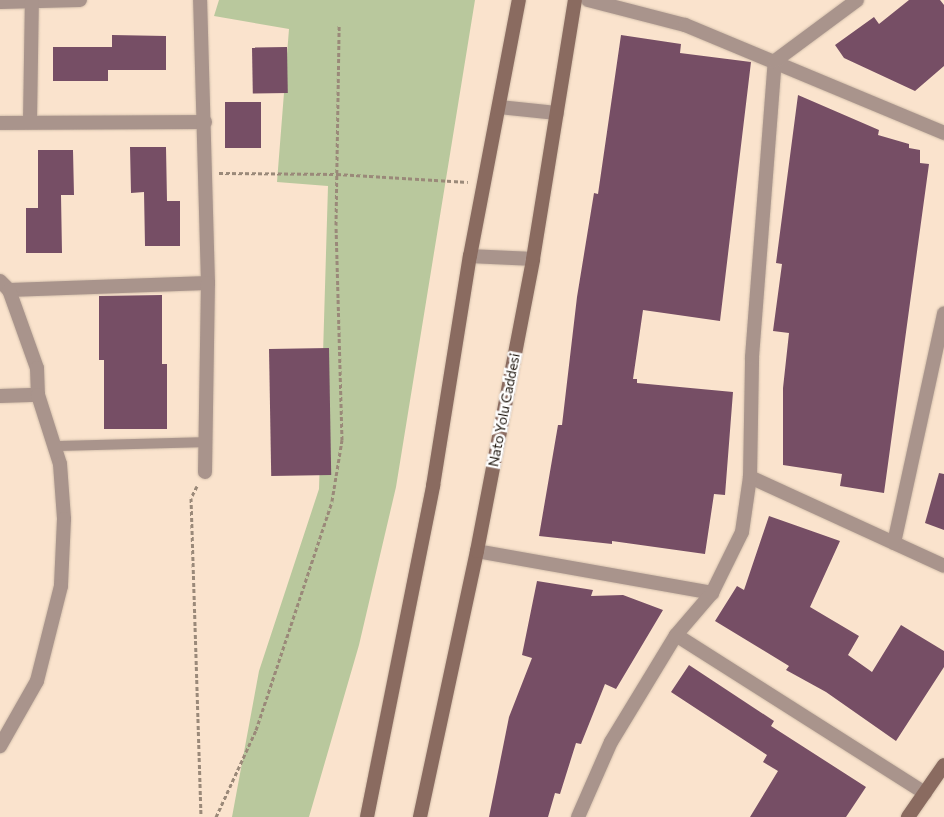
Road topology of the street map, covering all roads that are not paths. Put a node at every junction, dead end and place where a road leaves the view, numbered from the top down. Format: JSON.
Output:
{"nodes":[{"id":1,"x":80,"y":0,"type":"edge"},
{"id":2,"x":200,"y":0,"type":"edge"},
{"id":3,"x":519,"y":0,"type":"edge"},
{"id":4,"x":575,"y":0,"type":"edge"},
{"id":5,"x":588,"y":0,"type":"edge"},
{"id":6,"x":857,"y":0,"type":"edge"},
{"id":7,"x":32,"y":1,"type":"edge"},
{"id":8,"x":0,"y":2,"type":"edge"},
{"id":9,"x":774,"y":61,"type":"junction"},
{"id":10,"x":499,"y":107,"type":"junction"},
{"id":11,"x":557,"y":113,"type":"junction"},
{"id":12,"x":30,"y":121,"type":"junction"},
{"id":13,"x":205,"y":122,"type":"junction"},
{"id":14,"x":0,"y":123,"type":"edge"},
{"id":15,"x":944,"y":132,"type":"edge"},
{"id":16,"x":470,"y":256,"type":"junction"},
{"id":17,"x":533,"y":259,"type":"junction"},
{"id":18,"x":208,"y":283,"type":"junction"},
{"id":19,"x":4,"y":286,"type":"edge"},
{"id":20,"x":944,"y":313,"type":"edge"},
{"id":21,"x":38,"y":395,"type":"junction"},
{"id":22,"x":0,"y":396,"type":"edge"},
{"id":23,"x":205,"y":442,"type":"junction"},
{"id":24,"x":54,"y":446,"type":"junction"},
{"id":25,"x":205,"y":472,"type":"road end"},
{"id":26,"x":750,"y":477,"type":"junction"},
{"id":27,"x":894,"y":543,"type":"junction"},
{"id":28,"x":477,"y":551,"type":"junction"},
{"id":29,"x":944,"y":566,"type":"edge"},
{"id":30,"x":712,"y":592,"type":"junction"},
{"id":31,"x":676,"y":635,"type":"junction"},
{"id":32,"x":0,"y":746,"type":"edge"},
{"id":33,"x":944,"y":765,"type":"edge"},
{"id":34,"x":925,"y":793,"type":"junction"},
{"id":35,"x":367,"y":817,"type":"edge"},
{"id":36,"x":420,"y":817,"type":"edge"},
{"id":37,"x":578,"y":817,"type":"edge"},
{"id":38,"x":908,"y":817,"type":"edge"}],
"edges":[{"from":1,"to":7,"type":"street"},
{"from":2,"to":13,"type":"street"},
{"from":3,"to":10,"type":"main road"},
{"from":4,"to":11,"type":"main road","name":"Nato Yolu Caddesi"},
{"from":5,"to":9,"type":"street"},
{"from":6,"to":9,"type":"street"},
{"from":7,"to":8,"type":"street"},
{"from":7,"to":12,"type":"street"},
{"from":9,"to":15,"type":"street"},
{"from":9,"to":26,"type":"street"},
{"from":10,"to":11,"type":"street"},
{"from":10,"to":16,"type":"main road"},
{"from":11,"to":17,"type":"main road","name":"Nato Yolu Caddesi"},
{"from":12,"to":13,"type":"street"},
{"from":12,"to":14,"type":"street"},
{"from":13,"to":18,"type":"street"},
{"from":16,"to":17,"type":"street"},
{"from":16,"to":35,"type":"main road"},
{"from":17,"to":28,"type":"main road","name":"Nato Yolu Caddesi"},
{"from":18,"to":19,"type":"street"},
{"from":18,"to":23,"type":"street"},
{"from":19,"to":21,"type":"street"},
{"from":20,"to":27,"type":"street"},
{"from":21,"to":22,"type":"street"},
{"from":21,"to":24,"type":"street"},
{"from":23,"to":24,"type":"lane"},
{"from":23,"to":25,"type":"street"},
{"from":24,"to":32,"type":"street"},
{"from":26,"to":27,"type":"street"},
{"from":26,"to":30,"type":"street"},
{"from":27,"to":29,"type":"street"},
{"from":28,"to":30,"type":"street"},
{"from":28,"to":36,"type":"main road","name":"Nato Yolu Caddesi"},
{"from":30,"to":31,"type":"street"},
{"from":31,"to":34,"type":"street"},
{"from":31,"to":37,"type":"street"},
{"from":33,"to":34,"type":"main road"},
{"from":34,"to":38,"type":"main road"}]}
